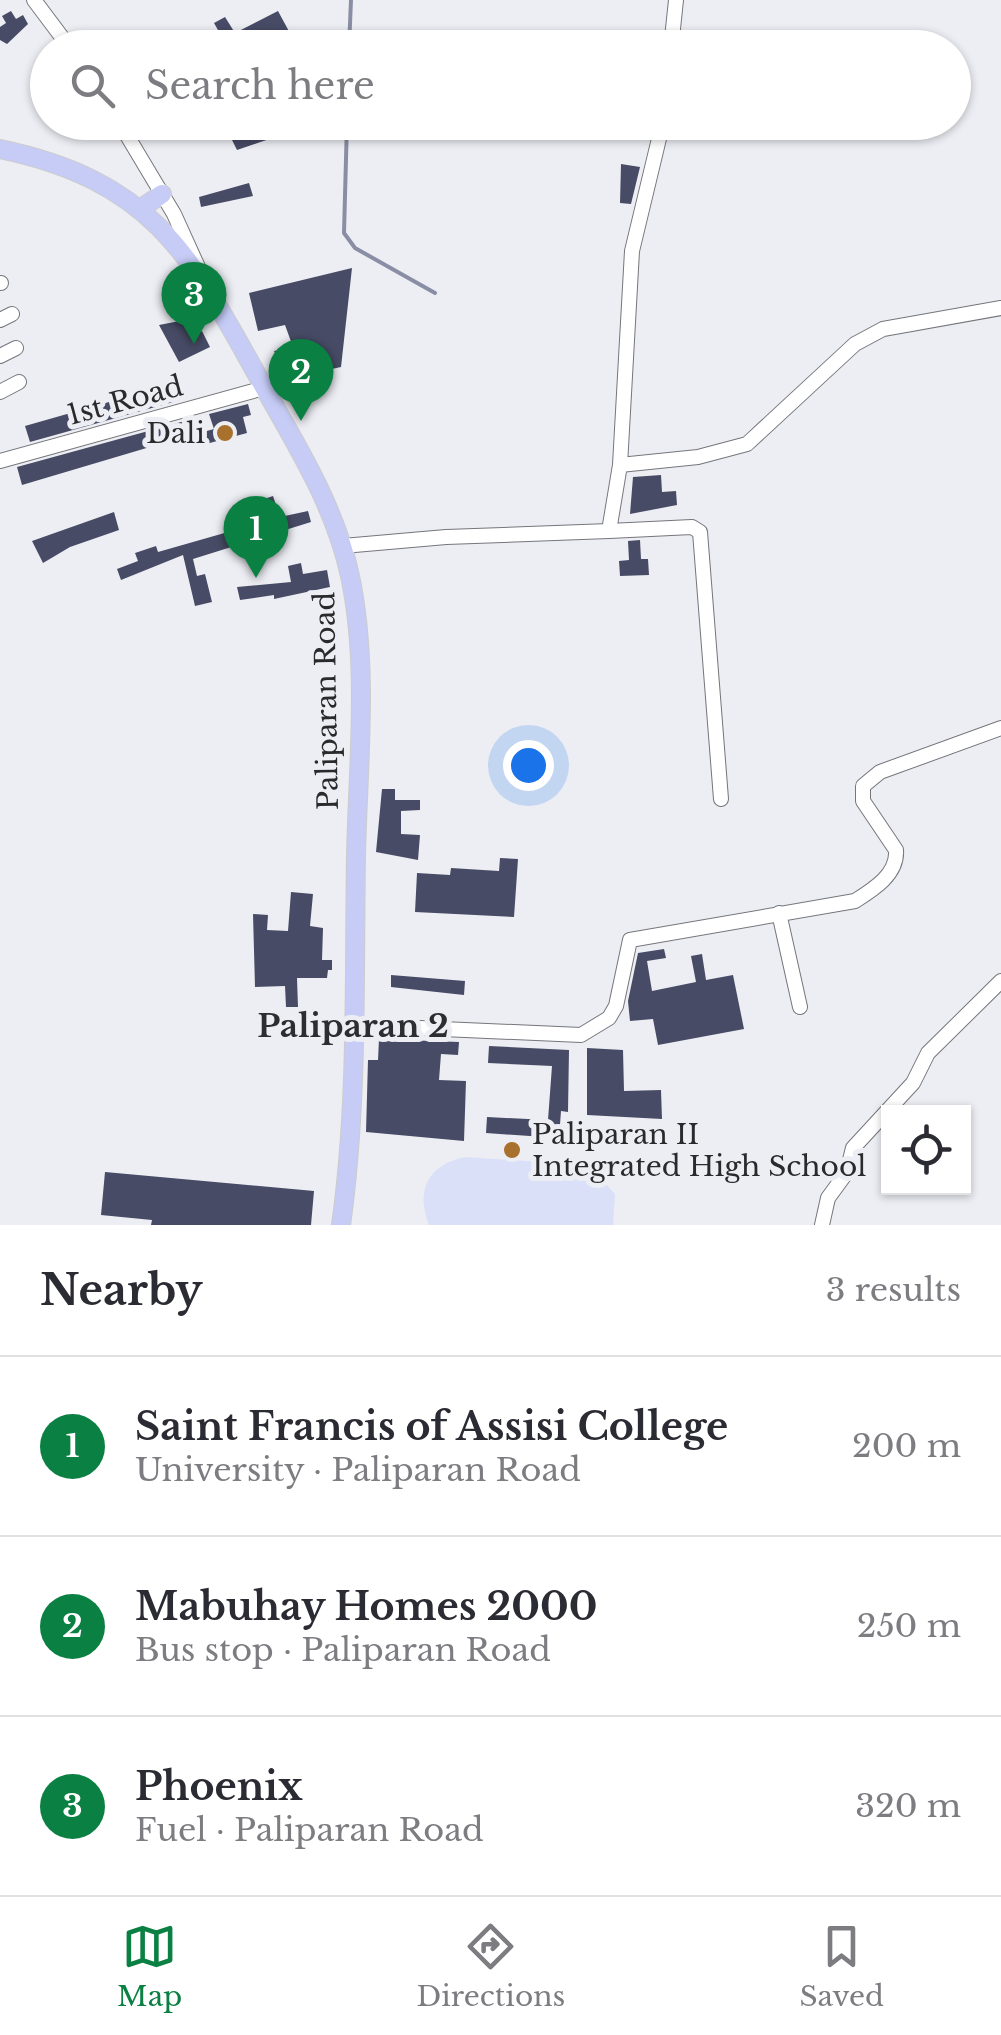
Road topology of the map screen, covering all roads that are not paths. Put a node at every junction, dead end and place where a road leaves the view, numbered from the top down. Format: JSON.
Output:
{"nodes":[{"id":1,"x":34,"y":0,"type":"edge"},
{"id":2,"x":676,"y":0,"type":"edge"},
{"id":3,"x":56,"y":30,"type":"edge"},
{"id":4,"x":673,"y":30,"type":"edge"},
{"id":5,"x":130,"y":140,"type":"edge"},
{"id":6,"x":659,"y":140,"type":"edge"},
{"id":7,"x":0,"y":150,"type":"edge"},
{"id":8,"x":162,"y":194,"type":"junction"},
{"id":9,"x":140,"y":209,"type":"junction"},
{"id":10,"x":200,"y":271,"type":"junction"},
{"id":11,"x":1001,"y":308,"type":"edge"},
{"id":12,"x":16,"y":348,"type":"dead end"},
{"id":13,"x":0,"y":356,"type":"edge"},
{"id":14,"x":19,"y":382,"type":"dead end"},
{"id":15,"x":264,"y":388,"type":"junction"},
{"id":16,"x":0,"y":392,"type":"edge"},
{"id":17,"x":0,"y":461,"type":"edge"},
{"id":18,"x":620,"y":465,"type":"junction"},
{"id":19,"x":609,"y":531,"type":"junction"},
{"id":20,"x":343,"y":546,"type":"junction"},
{"id":21,"x":1001,"y":728,"type":"edge"},
{"id":22,"x":721,"y":798,"type":"dead end"},
{"id":23,"x":779,"y":913,"type":"junction"},
{"id":24,"x":1001,"y":982,"type":"edge"},
{"id":25,"x":800,"y":1006,"type":"dead end"},
{"id":26,"x":352,"y":1025,"type":"junction"},
{"id":27,"x":341,"y":1225,"type":"edge"},
{"id":28,"x":822,"y":1225,"type":"edge"}],
"edges":[{"from":1,"to":3,"type":"street"},
{"from":2,"to":4,"type":"street"},
{"from":5,"to":8,"type":"street"},
{"from":6,"to":18,"type":"street"},
{"from":7,"to":9,"type":"main road","name":"Paliparan Road"},
{"from":8,"to":9,"type":"main road"},
{"from":8,"to":10,"type":"street"},
{"from":9,"to":10,"type":"main road","name":"Paliparan Road"},
{"from":10,"to":15,"type":"main road","name":"Paliparan Road"},
{"from":11,"to":18,"type":"street"},
{"from":12,"to":13,"type":"street"},
{"from":14,"to":16,"type":"street"},
{"from":15,"to":17,"type":"street","name":"1st Road"},
{"from":15,"to":20,"type":"main road","name":"Paliparan Road"},
{"from":18,"to":19,"type":"street"},
{"from":19,"to":20,"type":"street"},
{"from":19,"to":22,"type":"street"},
{"from":20,"to":26,"type":"main road","name":"Paliparan Road"},
{"from":21,"to":23,"type":"street"},
{"from":23,"to":25,"type":"street"},
{"from":23,"to":26,"type":"street"},
{"from":24,"to":28,"type":"street"},
{"from":26,"to":27,"type":"main road","name":"Paliparan Road"}]}
